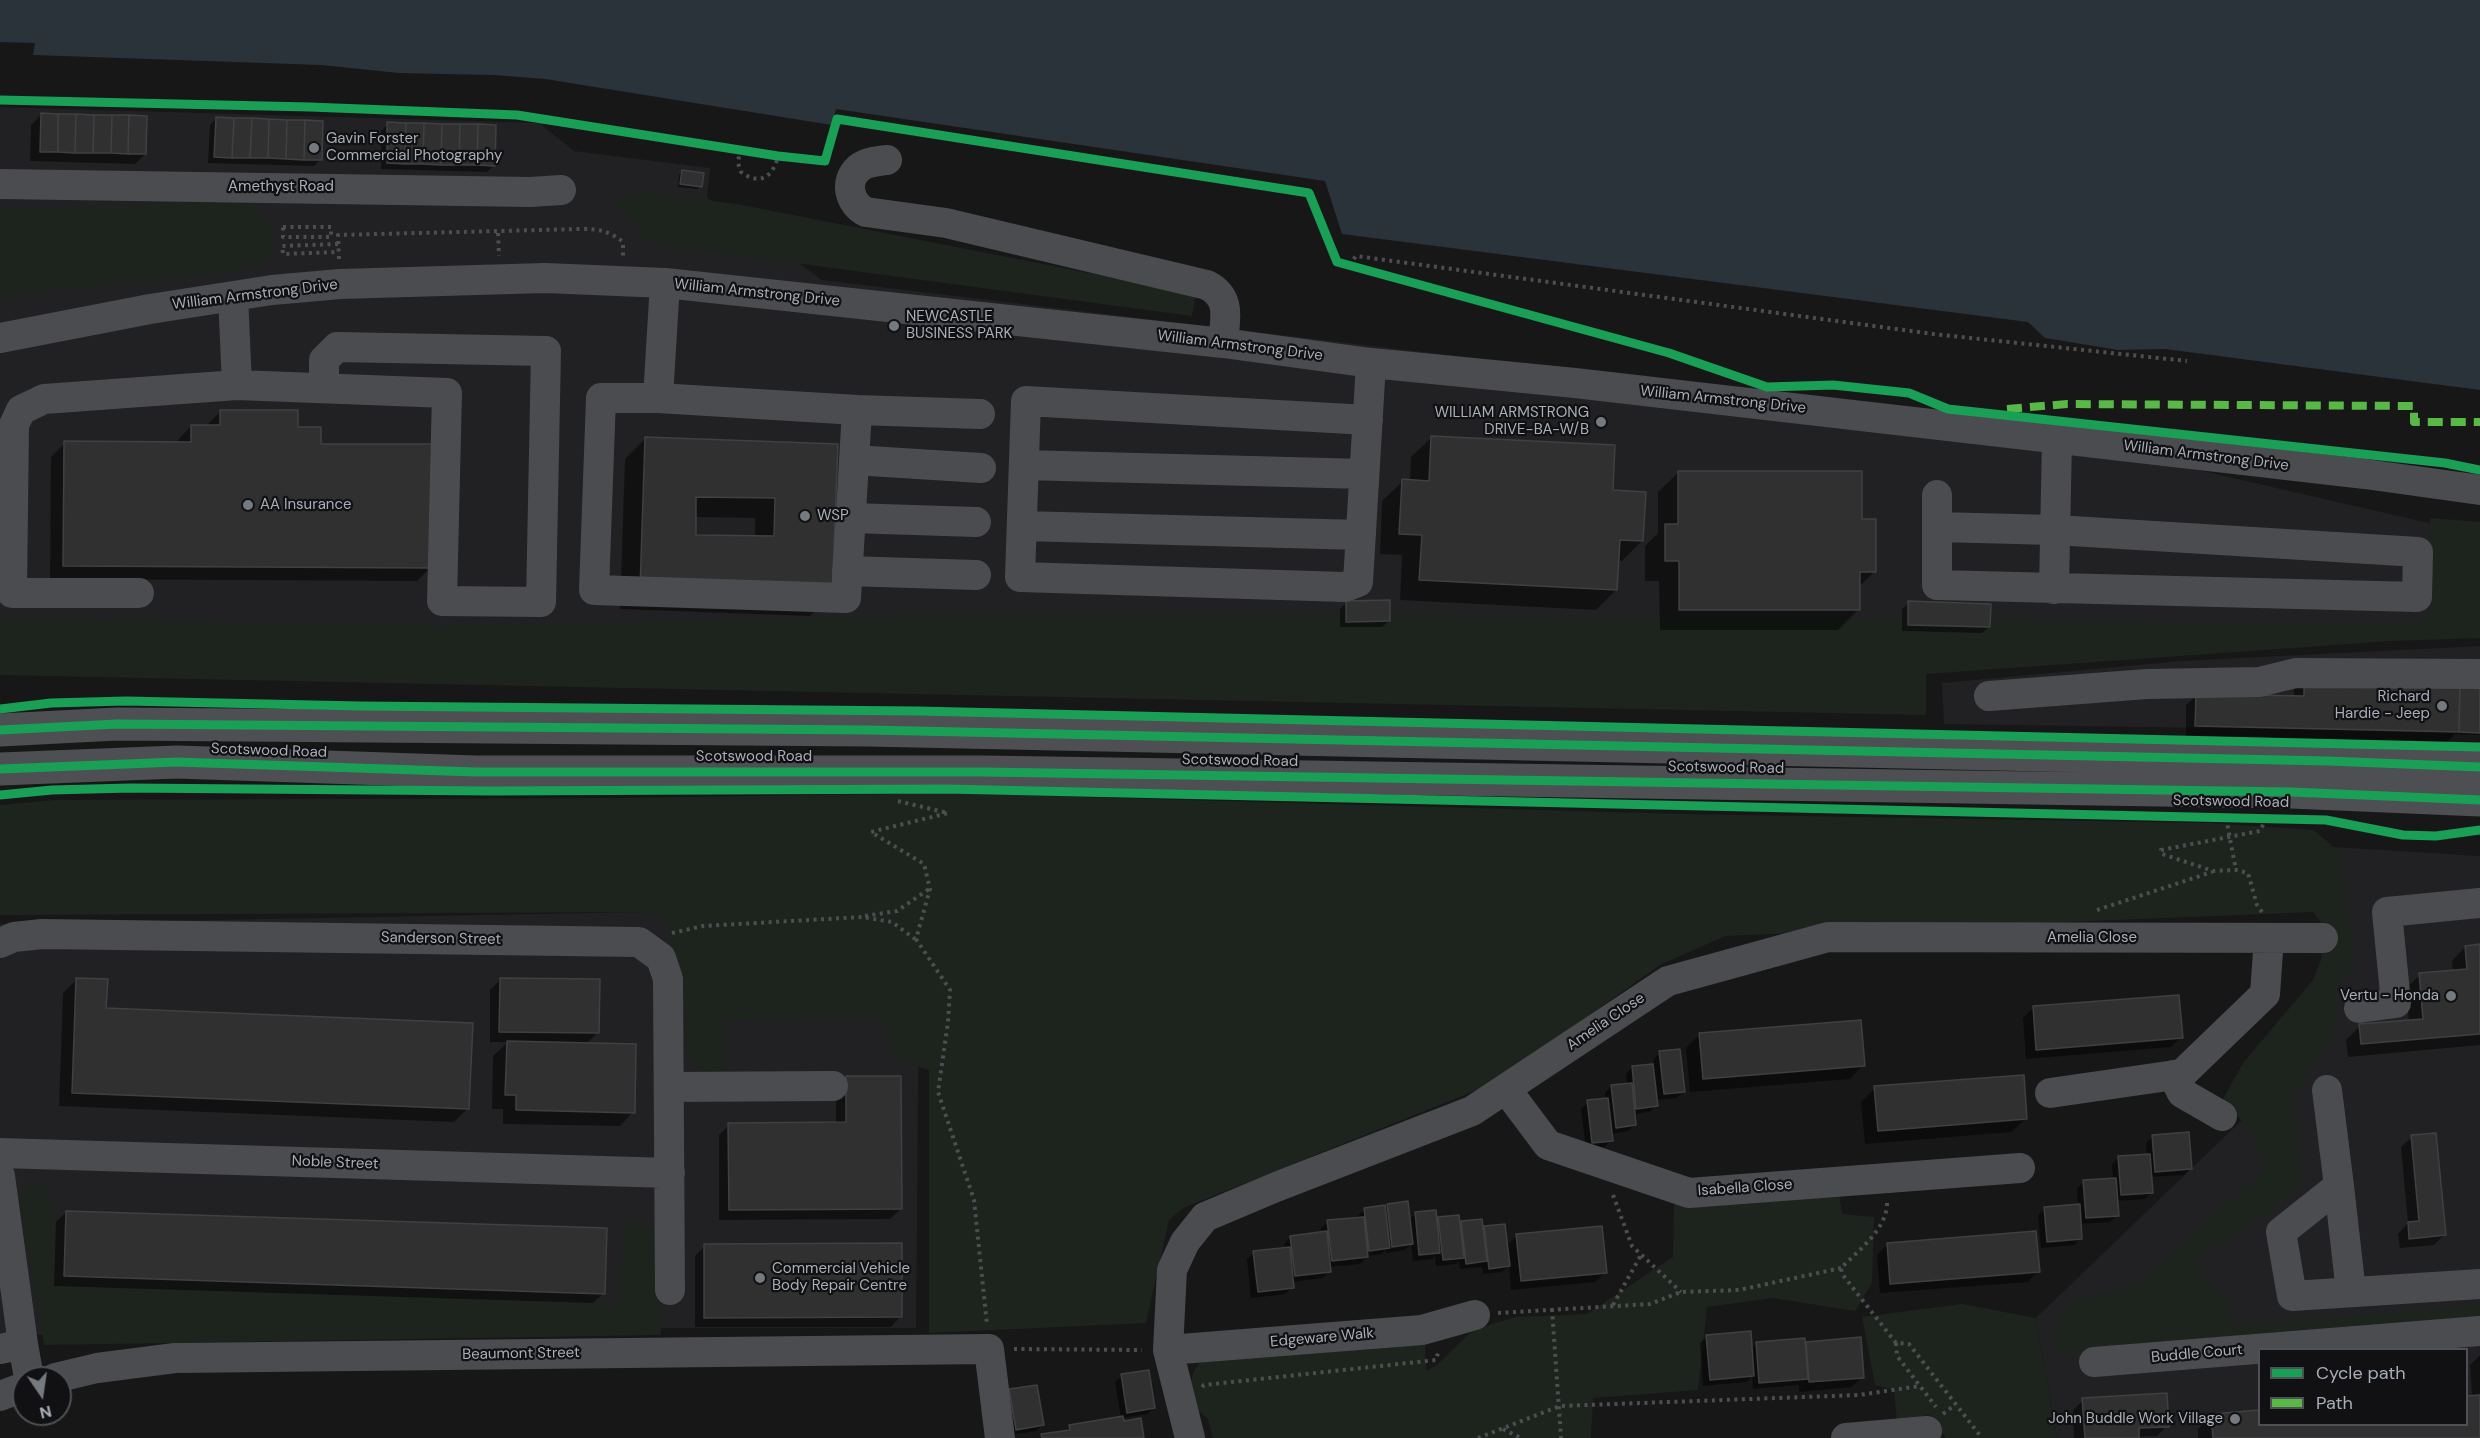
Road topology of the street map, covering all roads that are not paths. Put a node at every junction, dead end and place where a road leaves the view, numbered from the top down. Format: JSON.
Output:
{"nodes":[{"id":1,"x":887,"y":160,"type":"dead end"},
{"id":2,"x":0,"y":184,"type":"edge"},
{"id":3,"x":561,"y":190,"type":"dead end"},
{"id":4,"x":665,"y":284,"type":"junction"},
{"id":5,"x":233,"y":296,"type":"junction"},
{"id":6,"x":0,"y":338,"type":"edge"},
{"id":7,"x":1223,"y":343,"type":"junction"},
{"id":8,"x":1371,"y":363,"type":"junction"},
{"id":9,"x":237,"y":385,"type":"junction"},
{"id":10,"x":324,"y":388,"type":"junction"},
{"id":11,"x":658,"y":398,"type":"junction"},
{"id":12,"x":857,"y":410,"type":"junction"},
{"id":13,"x":980,"y":414,"type":"dead end"},
{"id":14,"x":1368,"y":420,"type":"junction"},
{"id":15,"x":7,"y":439,"type":"edge"},
{"id":16,"x":2057,"y":439,"type":"junction"},
{"id":17,"x":854,"y":460,"type":"junction"},
{"id":18,"x":1024,"y":465,"type":"junction"},
{"id":19,"x":981,"y":468,"type":"dead end"},
{"id":20,"x":1365,"y":474,"type":"junction"},
{"id":21,"x":7,"y":490,"type":"edge"},
{"id":22,"x":2480,"y":490,"type":"edge"},
{"id":23,"x":1937,"y":495,"type":"dead end"},
{"id":24,"x":851,"y":518,"type":"junction"},
{"id":25,"x":976,"y":522,"type":"dead end"},
{"id":26,"x":1022,"y":526,"type":"junction"},
{"id":27,"x":1936,"y":527,"type":"junction"},
{"id":28,"x":2055,"y":530,"type":"junction"},
{"id":29,"x":1361,"y":535,"type":"junction"},
{"id":30,"x":6,"y":545,"type":"edge"},
{"id":31,"x":848,"y":572,"type":"junction"},
{"id":32,"x":976,"y":575,"type":"dead end"},
{"id":33,"x":2054,"y":589,"type":"junction"},
{"id":34,"x":6,"y":593,"type":"edge"},
{"id":35,"x":139,"y":593,"type":"dead end"},
{"id":36,"x":2480,"y":674,"type":"edge"},
{"id":37,"x":1989,"y":696,"type":"dead end"},
{"id":38,"x":0,"y":730,"type":"edge"},
{"id":39,"x":2480,"y":767,"type":"edge"},
{"id":40,"x":0,"y":769,"type":"edge"},
{"id":41,"x":2480,"y":800,"type":"edge"},
{"id":42,"x":2480,"y":903,"type":"edge"},
{"id":43,"x":2275,"y":938,"type":"junction"},
{"id":44,"x":2323,"y":938,"type":"dead end"},
{"id":45,"x":0,"y":943,"type":"edge"},
{"id":46,"x":2359,"y":1008,"type":"dead end"},
{"id":47,"x":2173,"y":1076,"type":"junction"},
{"id":48,"x":832,"y":1086,"type":"dead end"},
{"id":49,"x":669,"y":1087,"type":"junction"},
{"id":50,"x":1506,"y":1089,"type":"junction"},
{"id":51,"x":2327,"y":1090,"type":"dead end"},
{"id":52,"x":2050,"y":1093,"type":"dead end"},
{"id":53,"x":2222,"y":1116,"type":"dead end"},
{"id":54,"x":0,"y":1153,"type":"edge"},
{"id":55,"x":2020,"y":1168,"type":"dead end"},
{"id":56,"x":670,"y":1173,"type":"junction"},
{"id":57,"x":0,"y":1176,"type":"edge"},
{"id":58,"x":2338,"y":1186,"type":"junction"},
{"id":59,"x":2480,"y":1284,"type":"edge"},
{"id":60,"x":670,"y":1290,"type":"dead end"},
{"id":61,"x":2351,"y":1292,"type":"junction"},
{"id":62,"x":1460,"y":1319,"type":"road end"},
{"id":63,"x":2480,"y":1330,"type":"edge"},
{"id":64,"x":11,"y":1346,"type":"edge"},
{"id":65,"x":2258,"y":1348,"type":"edge"},
{"id":66,"x":2263,"y":1348,"type":"edge"},
{"id":67,"x":1168,"y":1350,"type":"junction"},
{"id":68,"x":2094,"y":1362,"type":"dead end"},
{"id":69,"x":22,"y":1366,"type":"edge"},
{"id":70,"x":72,"y":1374,"type":"edge"},
{"id":71,"x":1934,"y":1423,"type":"road end"},
{"id":72,"x":1000,"y":1438,"type":"edge"},
{"id":73,"x":1190,"y":1438,"type":"edge"},
{"id":74,"x":1846,"y":1438,"type":"edge"}],
"edges":[{"from":1,"to":7,"type":"street"},
{"from":2,"to":3,"type":"street","name":"Amethyst Road"},
{"from":4,"to":5,"type":"street","name":"William Armstrong Drive"},
{"from":4,"to":7,"type":"street","name":"William Armstrong Drive"},
{"from":4,"to":11,"type":"street"},
{"from":5,"to":6,"type":"street","name":"William Armstrong Drive"},
{"from":5,"to":9,"type":"street"},
{"from":7,"to":8,"type":"street","name":"William Armstrong Drive"},
{"from":8,"to":14,"type":"street"},
{"from":8,"to":16,"type":"street","name":"William Armstrong Drive"},
{"from":9,"to":10,"type":"street"},
{"from":9,"to":15,"type":"street"},
{"from":10,"to":10,"type":"street"},
{"from":11,"to":12,"type":"street"},
{"from":11,"to":31,"type":"street"},
{"from":12,"to":13,"type":"street"},
{"from":12,"to":17,"type":"street"},
{"from":14,"to":18,"type":"street"},
{"from":14,"to":20,"type":"street"},
{"from":15,"to":21,"type":"street"},
{"from":16,"to":22,"type":"street","name":"William Armstrong Drive"},
{"from":16,"to":28,"type":"street"},
{"from":17,"to":19,"type":"street"},
{"from":17,"to":24,"type":"street"},
{"from":18,"to":20,"type":"street"},
{"from":18,"to":26,"type":"street"},
{"from":20,"to":29,"type":"street"},
{"from":21,"to":30,"type":"street"},
{"from":23,"to":27,"type":"street"},
{"from":24,"to":25,"type":"street"},
{"from":24,"to":31,"type":"street"},
{"from":26,"to":29,"type":"street"},
{"from":26,"to":29,"type":"street"},
{"from":27,"to":28,"type":"street"},
{"from":27,"to":33,"type":"street"},
{"from":28,"to":33,"type":"street"},
{"from":28,"to":33,"type":"street"},
{"from":30,"to":34,"type":"street"},
{"from":31,"to":32,"type":"street"},
{"from":34,"to":35,"type":"street"},
{"from":36,"to":37,"type":"street"},
{"from":38,"to":39,"type":"main road","name":"Scotswood Road"},
{"from":40,"to":41,"type":"main road","name":"Scotswood Road"},
{"from":42,"to":46,"type":"street"},
{"from":43,"to":44,"type":"street","name":"Amelia Close"},
{"from":43,"to":47,"type":"street"},
{"from":43,"to":50,"type":"street","name":"Amelia Close"},
{"from":45,"to":49,"type":"street","name":"Sanderson Street"},
{"from":47,"to":52,"type":"street"},
{"from":47,"to":53,"type":"street"},
{"from":48,"to":49,"type":"street"},
{"from":49,"to":56,"type":"street"},
{"from":50,"to":55,"type":"street","name":"Isabella Close"},
{"from":50,"to":67,"type":"street","name":"Amelia Close"},
{"from":51,"to":58,"type":"street"},
{"from":54,"to":56,"type":"street","name":"Noble Street"},
{"from":56,"to":60,"type":"street"},
{"from":57,"to":64,"type":"street"},
{"from":58,"to":61,"type":"street"},
{"from":58,"to":61,"type":"street"},
{"from":59,"to":61,"type":"street"},
{"from":62,"to":67,"type":"street","name":"Edgeware Walk"},
{"from":63,"to":66,"type":"street","name":"Buddle Court"},
{"from":64,"to":69,"type":"street"},
{"from":65,"to":68,"type":"street","name":"Buddle Court"},
{"from":67,"to":73,"type":"street","name":"Amelia Close"},
{"from":70,"to":72,"type":"street","name":"Beaumont Street"},
{"from":71,"to":74,"type":"street"}]}
